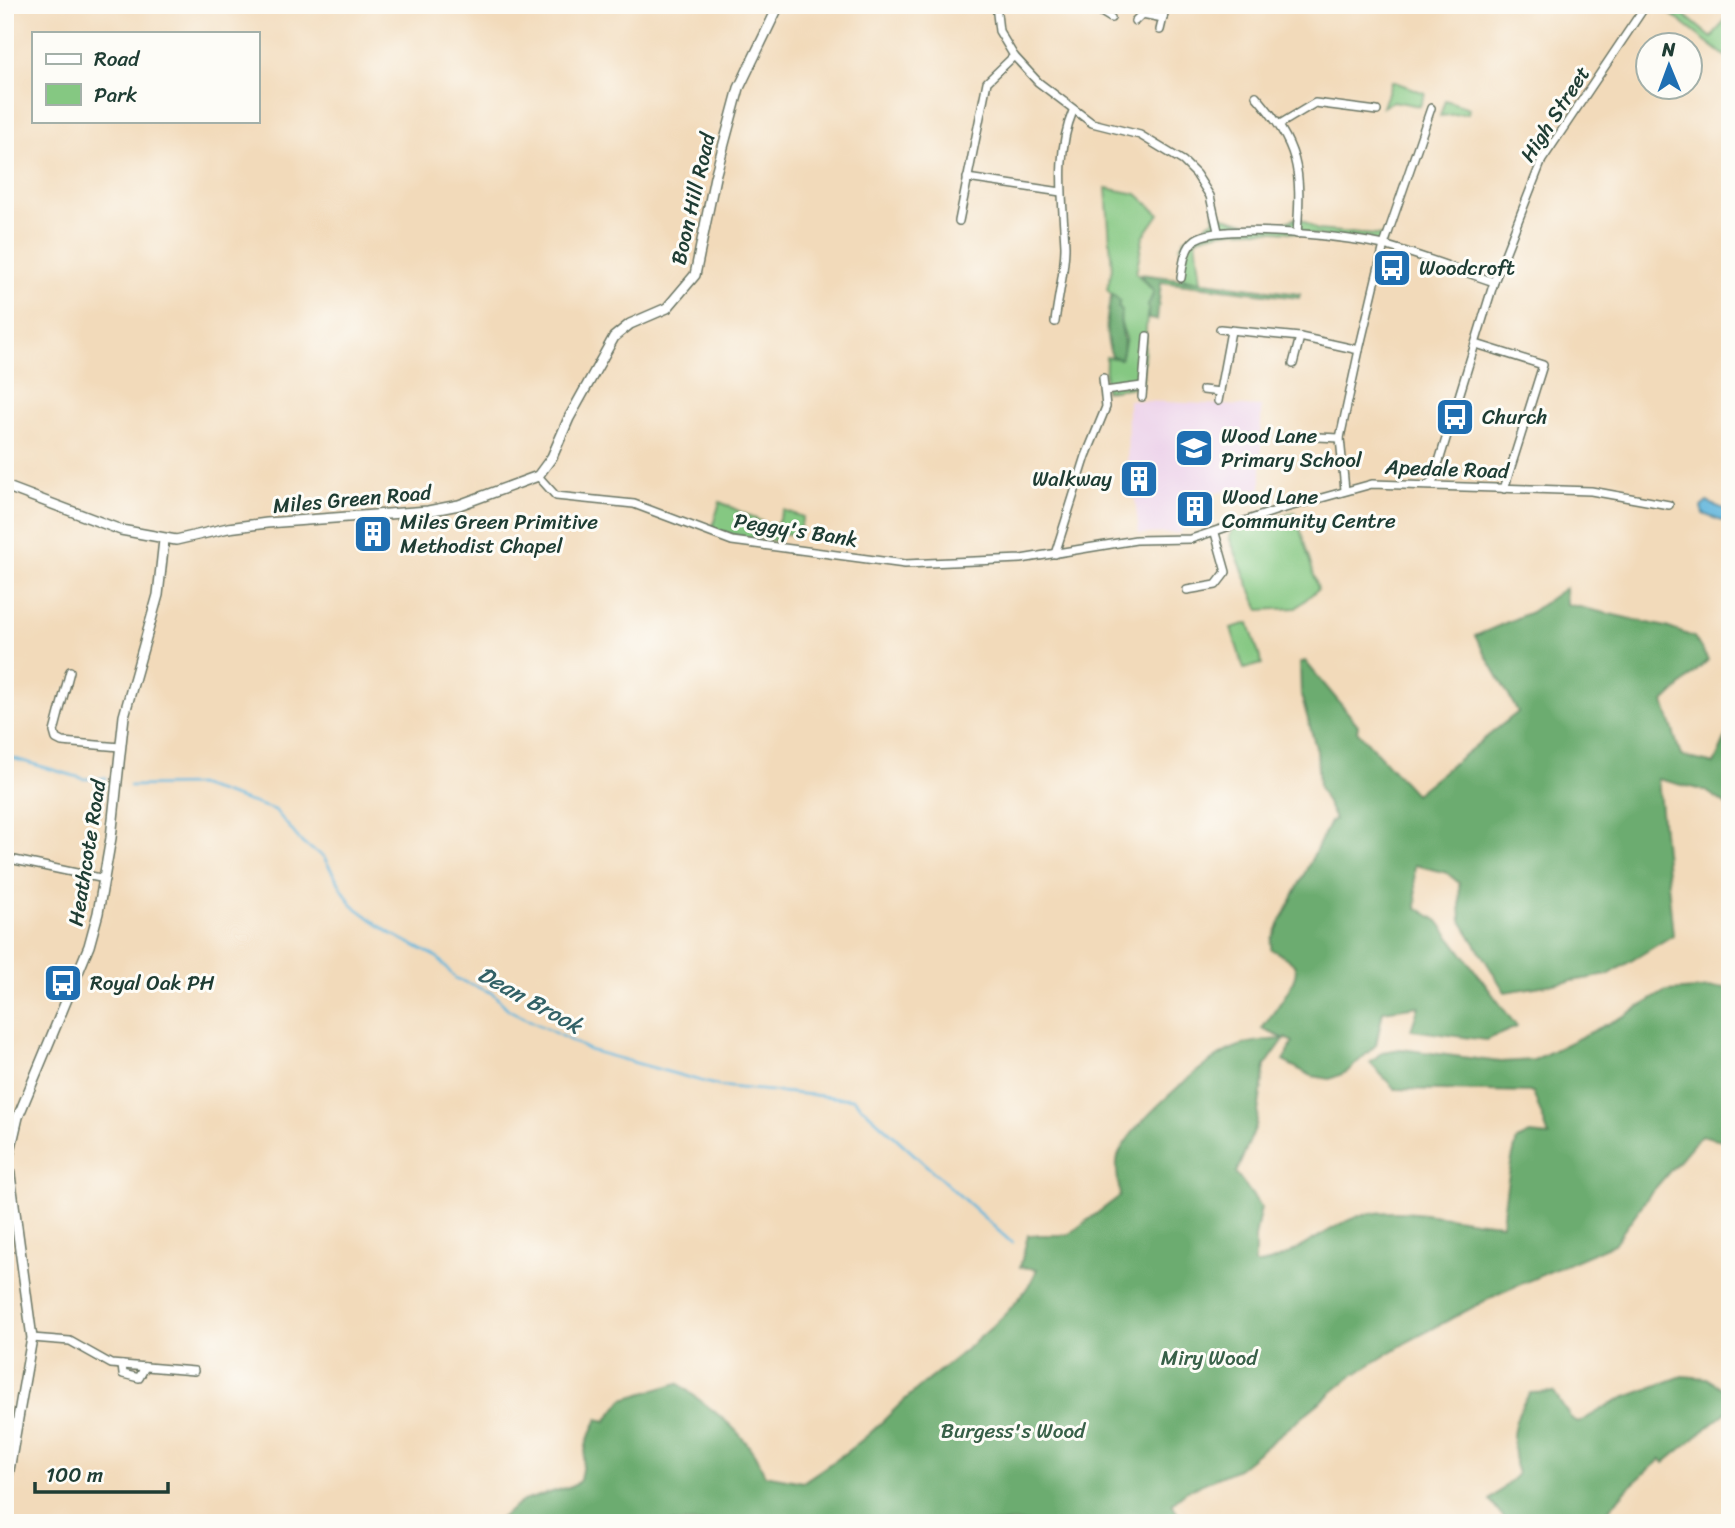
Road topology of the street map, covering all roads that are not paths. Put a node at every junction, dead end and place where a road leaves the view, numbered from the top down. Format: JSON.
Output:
{"nodes":[{"id":1,"x":779,"y":5,"type":"edge"},
{"id":2,"x":996,"y":5,"type":"edge"},
{"id":3,"x":1090,"y":5,"type":"edge"},
{"id":4,"x":1166,"y":5,"type":"edge"},
{"id":5,"x":1646,"y":5,"type":"edge"},
{"id":6,"x":1163,"y":18,"type":"junction"},
{"id":7,"x":1108,"y":19,"type":"dead end"},
{"id":8,"x":1135,"y":21,"type":"dead end"},
{"id":9,"x":1160,"y":30,"type":"dead end"},
{"id":10,"x":1014,"y":56,"type":"junction"},
{"id":11,"x":1256,"y":96,"type":"dead end"},
{"id":12,"x":1263,"y":104,"type":"junction"},
{"id":13,"x":1431,"y":107,"type":"dead end"},
{"id":14,"x":1073,"y":111,"type":"junction"},
{"id":15,"x":1253,"y":111,"type":"dead end"},
{"id":16,"x":1377,"y":111,"type":"dead end"},
{"id":17,"x":1280,"y":124,"type":"junction"},
{"id":18,"x":967,"y":178,"type":"junction"},
{"id":19,"x":1061,"y":192,"type":"junction"},
{"id":20,"x":959,"y":221,"type":"dead end"},
{"id":21,"x":1218,"y":231,"type":"junction"},
{"id":22,"x":1297,"y":234,"type":"junction"},
{"id":23,"x":1384,"y":245,"type":"junction"},
{"id":24,"x":1181,"y":278,"type":"dead end"},
{"id":25,"x":1494,"y":282,"type":"junction"},
{"id":26,"x":1055,"y":322,"type":"dead end"},
{"id":27,"x":1220,"y":329,"type":"dead end"},
{"id":28,"x":1231,"y":331,"type":"junction"},
{"id":29,"x":1147,"y":336,"type":"dead end"},
{"id":30,"x":1300,"y":338,"type":"junction"},
{"id":31,"x":1476,"y":344,"type":"junction"},
{"id":32,"x":1359,"y":350,"type":"junction"},
{"id":33,"x":1293,"y":365,"type":"dead end"},
{"id":34,"x":1103,"y":378,"type":"dead end"},
{"id":35,"x":1142,"y":387,"type":"junction"},
{"id":36,"x":1203,"y":390,"type":"dead end"},
{"id":37,"x":1105,"y":391,"type":"junction"},
{"id":38,"x":1220,"y":392,"type":"junction"},
{"id":39,"x":1142,"y":397,"type":"dead end"},
{"id":40,"x":1218,"y":401,"type":"dead end"},
{"id":41,"x":1295,"y":436,"type":"dead end"},
{"id":42,"x":1340,"y":438,"type":"junction"},
{"id":43,"x":538,"y":476,"type":"junction"},
{"id":44,"x":5,"y":486,"type":"edge"},
{"id":45,"x":1426,"y":486,"type":"junction"},
{"id":46,"x":1503,"y":489,"type":"junction"},
{"id":47,"x":1345,"y":490,"type":"junction"},
{"id":48,"x":1669,"y":505,"type":"dead end"},
{"id":49,"x":1215,"y":533,"type":"junction"},
{"id":50,"x":164,"y":540,"type":"junction"},
{"id":51,"x":1055,"y":554,"type":"junction"},
{"id":52,"x":1021,"y":559,"type":"joint"},
{"id":53,"x":1187,"y":590,"type":"dead end"},
{"id":54,"x":70,"y":671,"type":"dead end"},
{"id":55,"x":120,"y":747,"type":"junction"},
{"id":56,"x":5,"y":858,"type":"edge"},
{"id":57,"x":105,"y":879,"type":"junction"},
{"id":58,"x":32,"y":1338,"type":"junction"},
{"id":59,"x":194,"y":1371,"type":"dead end"},
{"id":60,"x":5,"y":1493,"type":"edge"}],
"edges":[{"from":1,"to":43,"type":"street","name":"Boon Hill Road"},
{"from":2,"to":10,"type":"street"},
{"from":3,"to":7,"type":"street"},
{"from":4,"to":6,"type":"street"},
{"from":5,"to":25,"type":"street","name":"High Street"},
{"from":6,"to":8,"type":"street"},
{"from":6,"to":9,"type":"street"},
{"from":10,"to":14,"type":"street"},
{"from":10,"to":18,"type":"street"},
{"from":11,"to":12,"type":"street"},
{"from":12,"to":15,"type":"street"},
{"from":12,"to":17,"type":"street"},
{"from":13,"to":23,"type":"street"},
{"from":14,"to":19,"type":"street"},
{"from":14,"to":21,"type":"street"},
{"from":16,"to":17,"type":"street"},
{"from":17,"to":22,"type":"street"},
{"from":18,"to":19,"type":"street"},
{"from":18,"to":20,"type":"street"},
{"from":19,"to":26,"type":"street"},
{"from":21,"to":22,"type":"street"},
{"from":21,"to":24,"type":"street"},
{"from":22,"to":23,"type":"street"},
{"from":23,"to":25,"type":"street"},
{"from":23,"to":32,"type":"street"},
{"from":25,"to":31,"type":"street","name":"High Street"},
{"from":27,"to":28,"type":"street"},
{"from":28,"to":30,"type":"street"},
{"from":28,"to":38,"type":"street"},
{"from":29,"to":35,"type":"street"},
{"from":30,"to":32,"type":"street"},
{"from":30,"to":33,"type":"street"},
{"from":31,"to":45,"type":"street","name":"High Street"},
{"from":31,"to":46,"type":"street"},
{"from":32,"to":42,"type":"street"},
{"from":34,"to":37,"type":"street"},
{"from":35,"to":37,"type":"street"},
{"from":35,"to":39,"type":"street"},
{"from":36,"to":38,"type":"street"},
{"from":37,"to":51,"type":"street"},
{"from":38,"to":40,"type":"street"},
{"from":41,"to":42,"type":"street"},
{"from":42,"to":47,"type":"street"},
{"from":43,"to":50,"type":"street","name":"Miles Green Road"},
{"from":43,"to":52,"type":"street","name":"Peggy's Bank"},
{"from":44,"to":50,"type":"street"},
{"from":45,"to":46,"type":"street","name":"Apedale Road"},
{"from":45,"to":47,"type":"street","name":"Apedale Road"},
{"from":46,"to":48,"type":"street","name":"Apedale Road"},
{"from":47,"to":49,"type":"street","name":"Apedale Road"},
{"from":49,"to":51,"type":"street","name":"Apedale Road"},
{"from":49,"to":53,"type":"street"},
{"from":50,"to":55,"type":"street","name":"Heathcote Road"},
{"from":51,"to":52,"type":"street","name":"Apedale Road"},
{"from":54,"to":55,"type":"street"},
{"from":55,"to":57,"type":"street","name":"Heathcote Road"},
{"from":56,"to":57,"type":"street"},
{"from":57,"to":58,"type":"street","name":"Heathcote Road"},
{"from":58,"to":59,"type":"street"},
{"from":58,"to":60,"type":"street","name":"Heathcote Road"}]}
